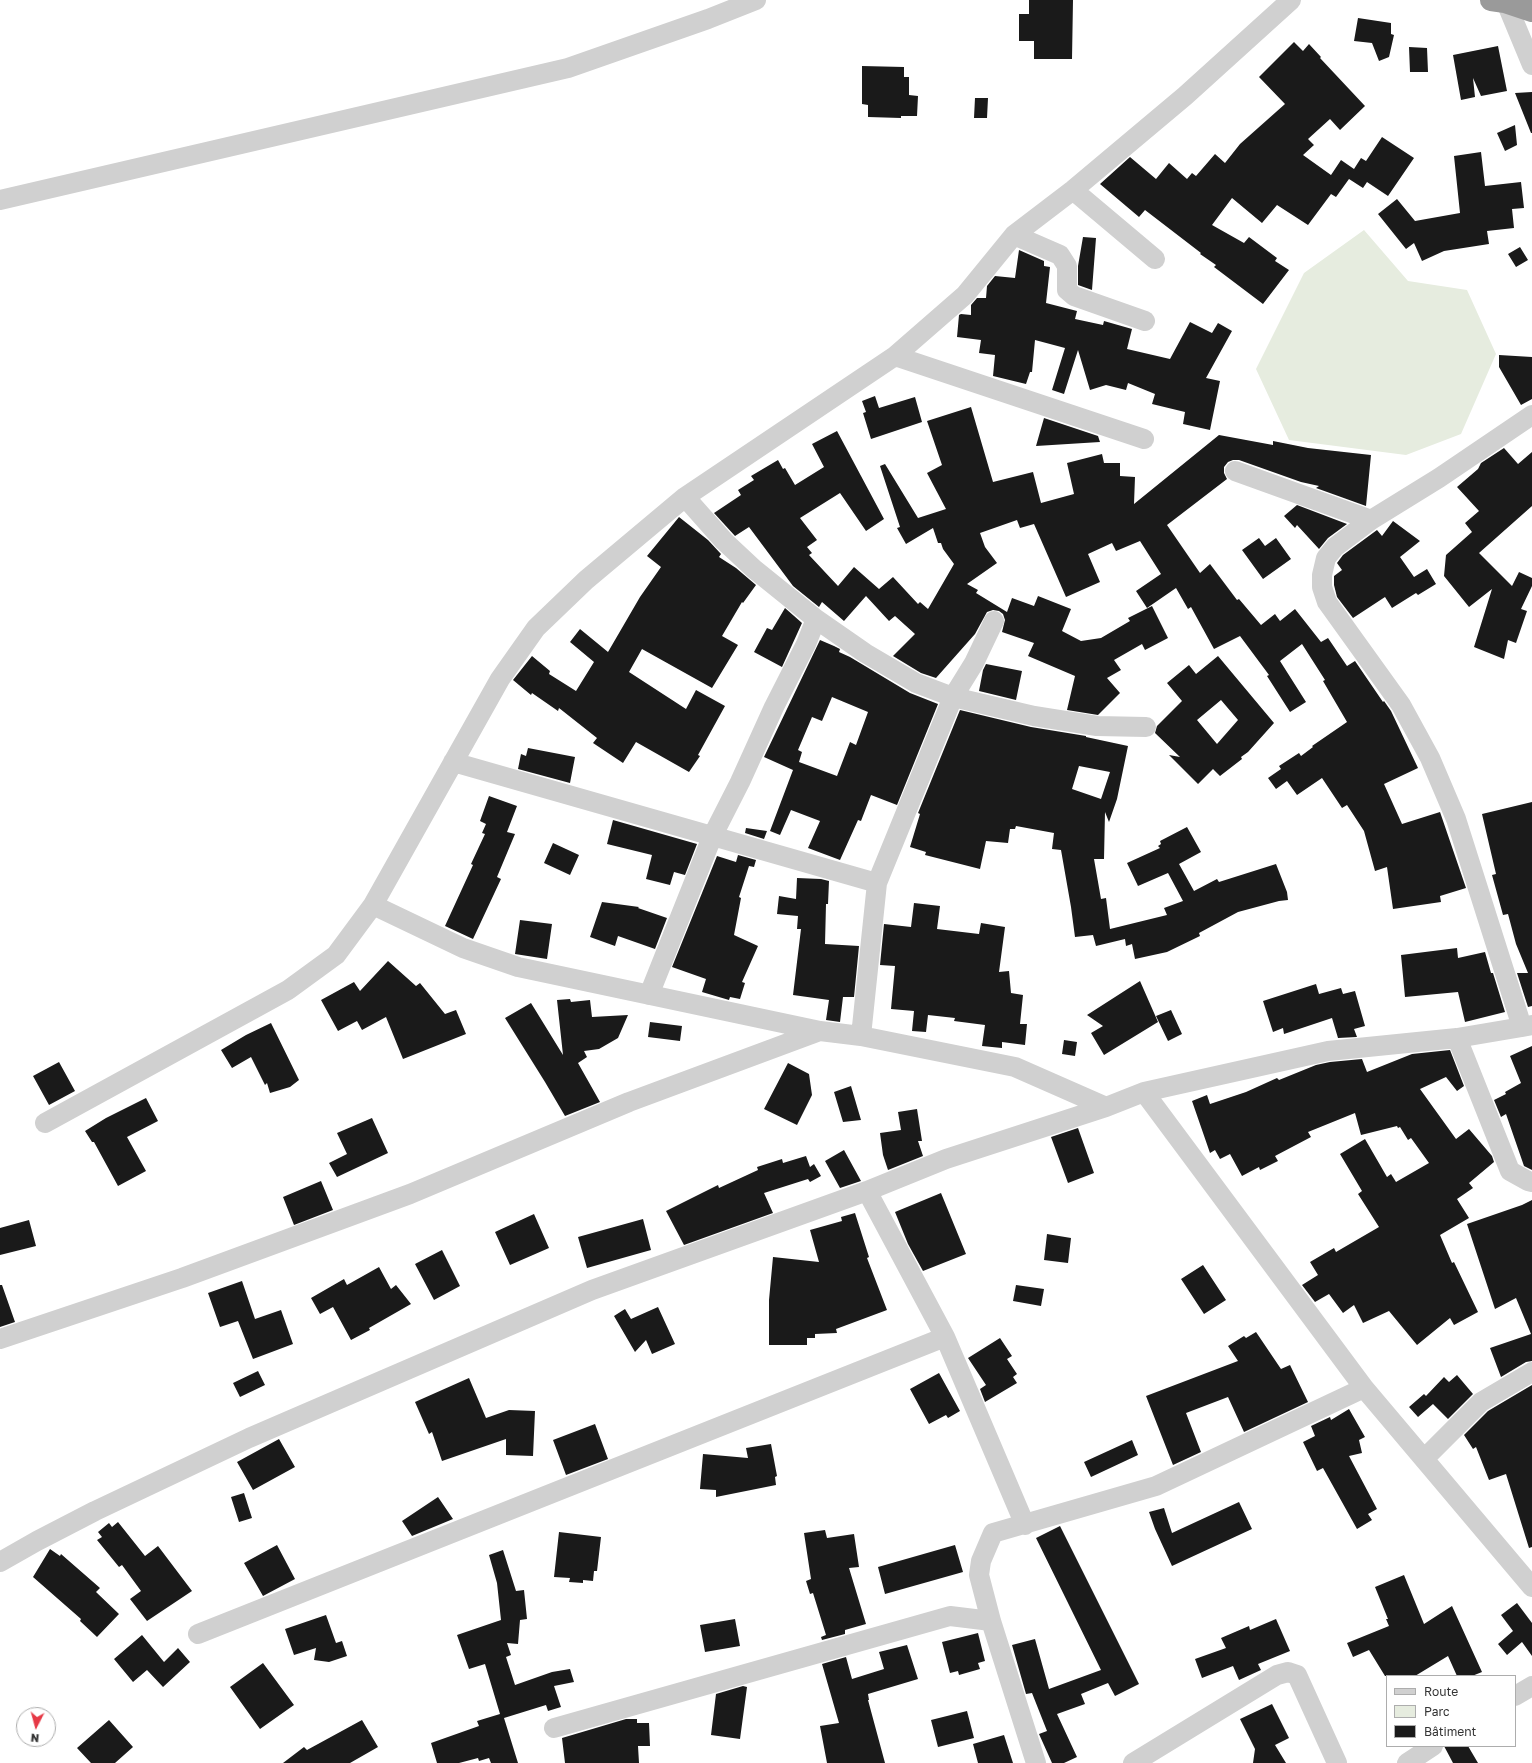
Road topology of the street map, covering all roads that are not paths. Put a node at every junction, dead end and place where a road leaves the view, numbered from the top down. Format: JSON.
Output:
{"nodes":[{"id":1,"x":756,"y":0,"type":"edge"},
{"id":2,"x":1291,"y":0,"type":"edge"},
{"id":3,"x":1501,"y":1,"type":"edge"},
{"id":4,"x":1532,"y":11,"type":"edge"},
{"id":5,"x":1532,"y":65,"type":"edge"},
{"id":6,"x":1073,"y":190,"type":"junction"},
{"id":7,"x":0,"y":200,"type":"edge"},
{"id":8,"x":1014,"y":235,"type":"junction"},
{"id":9,"x":1155,"y":259,"type":"dead end"},
{"id":10,"x":1145,"y":321,"type":"dead end"},
{"id":11,"x":895,"y":356,"type":"junction"},
{"id":12,"x":1532,"y":416,"type":"edge"},
{"id":13,"x":1144,"y":439,"type":"dead end"},
{"id":14,"x":1235,"y":471,"type":"dead end"},
{"id":15,"x":685,"y":497,"type":"junction"},
{"id":16,"x":1371,"y":520,"type":"junction"},
{"id":17,"x":816,"y":619,"type":"junction"},
{"id":18,"x":994,"y":621,"type":"dead end"},
{"id":19,"x":952,"y":697,"type":"junction"},
{"id":20,"x":1146,"y":727,"type":"dead end"},
{"id":21,"x":453,"y":762,"type":"junction"},
{"id":22,"x":712,"y":837,"type":"junction"},
{"id":23,"x":877,"y":883,"type":"junction"},
{"id":24,"x":373,"y":905,"type":"junction"},
{"id":25,"x":649,"y":995,"type":"junction"},
{"id":26,"x":1527,"y":1026,"type":"edge"},
{"id":27,"x":820,"y":1031,"type":"junction"},
{"id":28,"x":862,"y":1036,"type":"junction"},
{"id":29,"x":1457,"y":1038,"type":"junction"},
{"id":30,"x":1144,"y":1092,"type":"junction"},
{"id":31,"x":1106,"y":1107,"type":"junction"},
{"id":32,"x":45,"y":1123,"type":"dead end"},
{"id":33,"x":1532,"y":1182,"type":"edge"},
{"id":34,"x":867,"y":1191,"type":"junction"},
{"id":35,"x":945,"y":1337,"type":"junction"},
{"id":36,"x":0,"y":1339,"type":"edge"},
{"id":37,"x":1532,"y":1372,"type":"edge"},
{"id":38,"x":1364,"y":1388,"type":"junction"},
{"id":39,"x":1425,"y":1458,"type":"junction"},
{"id":40,"x":1025,"y":1525,"type":"junction"},
{"id":41,"x":0,"y":1562,"type":"edge"},
{"id":42,"x":1532,"y":1587,"type":"edge"},
{"id":43,"x":991,"y":1620,"type":"junction"},
{"id":44,"x":198,"y":1634,"type":"dead end"},
{"id":45,"x":1532,"y":1686,"type":"edge"},
{"id":46,"x":1516,"y":1695,"type":"edge"},
{"id":47,"x":554,"y":1728,"type":"dead end"},
{"id":48,"x":1431,"y":1747,"type":"edge"},
{"id":49,"x":1036,"y":1763,"type":"edge"},
{"id":50,"x":1133,"y":1763,"type":"edge"},
{"id":51,"x":1337,"y":1763,"type":"edge"},
{"id":52,"x":1407,"y":1763,"type":"edge"}],
"edges":[{"from":1,"to":7,"type":"street"},
{"from":2,"to":6,"type":"street"},
{"from":3,"to":4,"type":"highway"},
{"from":3,"to":5,"type":"street"},
{"from":6,"to":8,"type":"street"},
{"from":6,"to":9,"type":"street"},
{"from":8,"to":10,"type":"street"},
{"from":8,"to":11,"type":"street"},
{"from":11,"to":13,"type":"street"},
{"from":11,"to":15,"type":"street"},
{"from":12,"to":16,"type":"street"},
{"from":14,"to":16,"type":"street"},
{"from":15,"to":17,"type":"street"},
{"from":15,"to":21,"type":"street"},
{"from":16,"to":26,"type":"street"},
{"from":17,"to":19,"type":"street"},
{"from":17,"to":22,"type":"street"},
{"from":18,"to":19,"type":"street"},
{"from":19,"to":20,"type":"street"},
{"from":19,"to":23,"type":"street"},
{"from":21,"to":22,"type":"street"},
{"from":21,"to":24,"type":"street"},
{"from":22,"to":23,"type":"street"},
{"from":22,"to":25,"type":"street"},
{"from":23,"to":28,"type":"street"},
{"from":24,"to":25,"type":"street"},
{"from":24,"to":32,"type":"street"},
{"from":25,"to":27,"type":"street"},
{"from":26,"to":29,"type":"street"},
{"from":27,"to":28,"type":"street"},
{"from":27,"to":36,"type":"street"},
{"from":28,"to":31,"type":"street"},
{"from":29,"to":30,"type":"street"},
{"from":29,"to":33,"type":"street"},
{"from":30,"to":31,"type":"street"},
{"from":30,"to":38,"type":"street"},
{"from":31,"to":34,"type":"street"},
{"from":34,"to":35,"type":"street"},
{"from":34,"to":41,"type":"street"},
{"from":35,"to":40,"type":"street"},
{"from":35,"to":44,"type":"street"},
{"from":37,"to":39,"type":"street"},
{"from":38,"to":39,"type":"street"},
{"from":38,"to":40,"type":"street"},
{"from":39,"to":42,"type":"street"},
{"from":40,"to":43,"type":"street"},
{"from":43,"to":47,"type":"street"},
{"from":43,"to":49,"type":"street"},
{"from":45,"to":46,"type":"street"},
{"from":48,"to":52,"type":"street"},
{"from":50,"to":51,"type":"street"}]}
